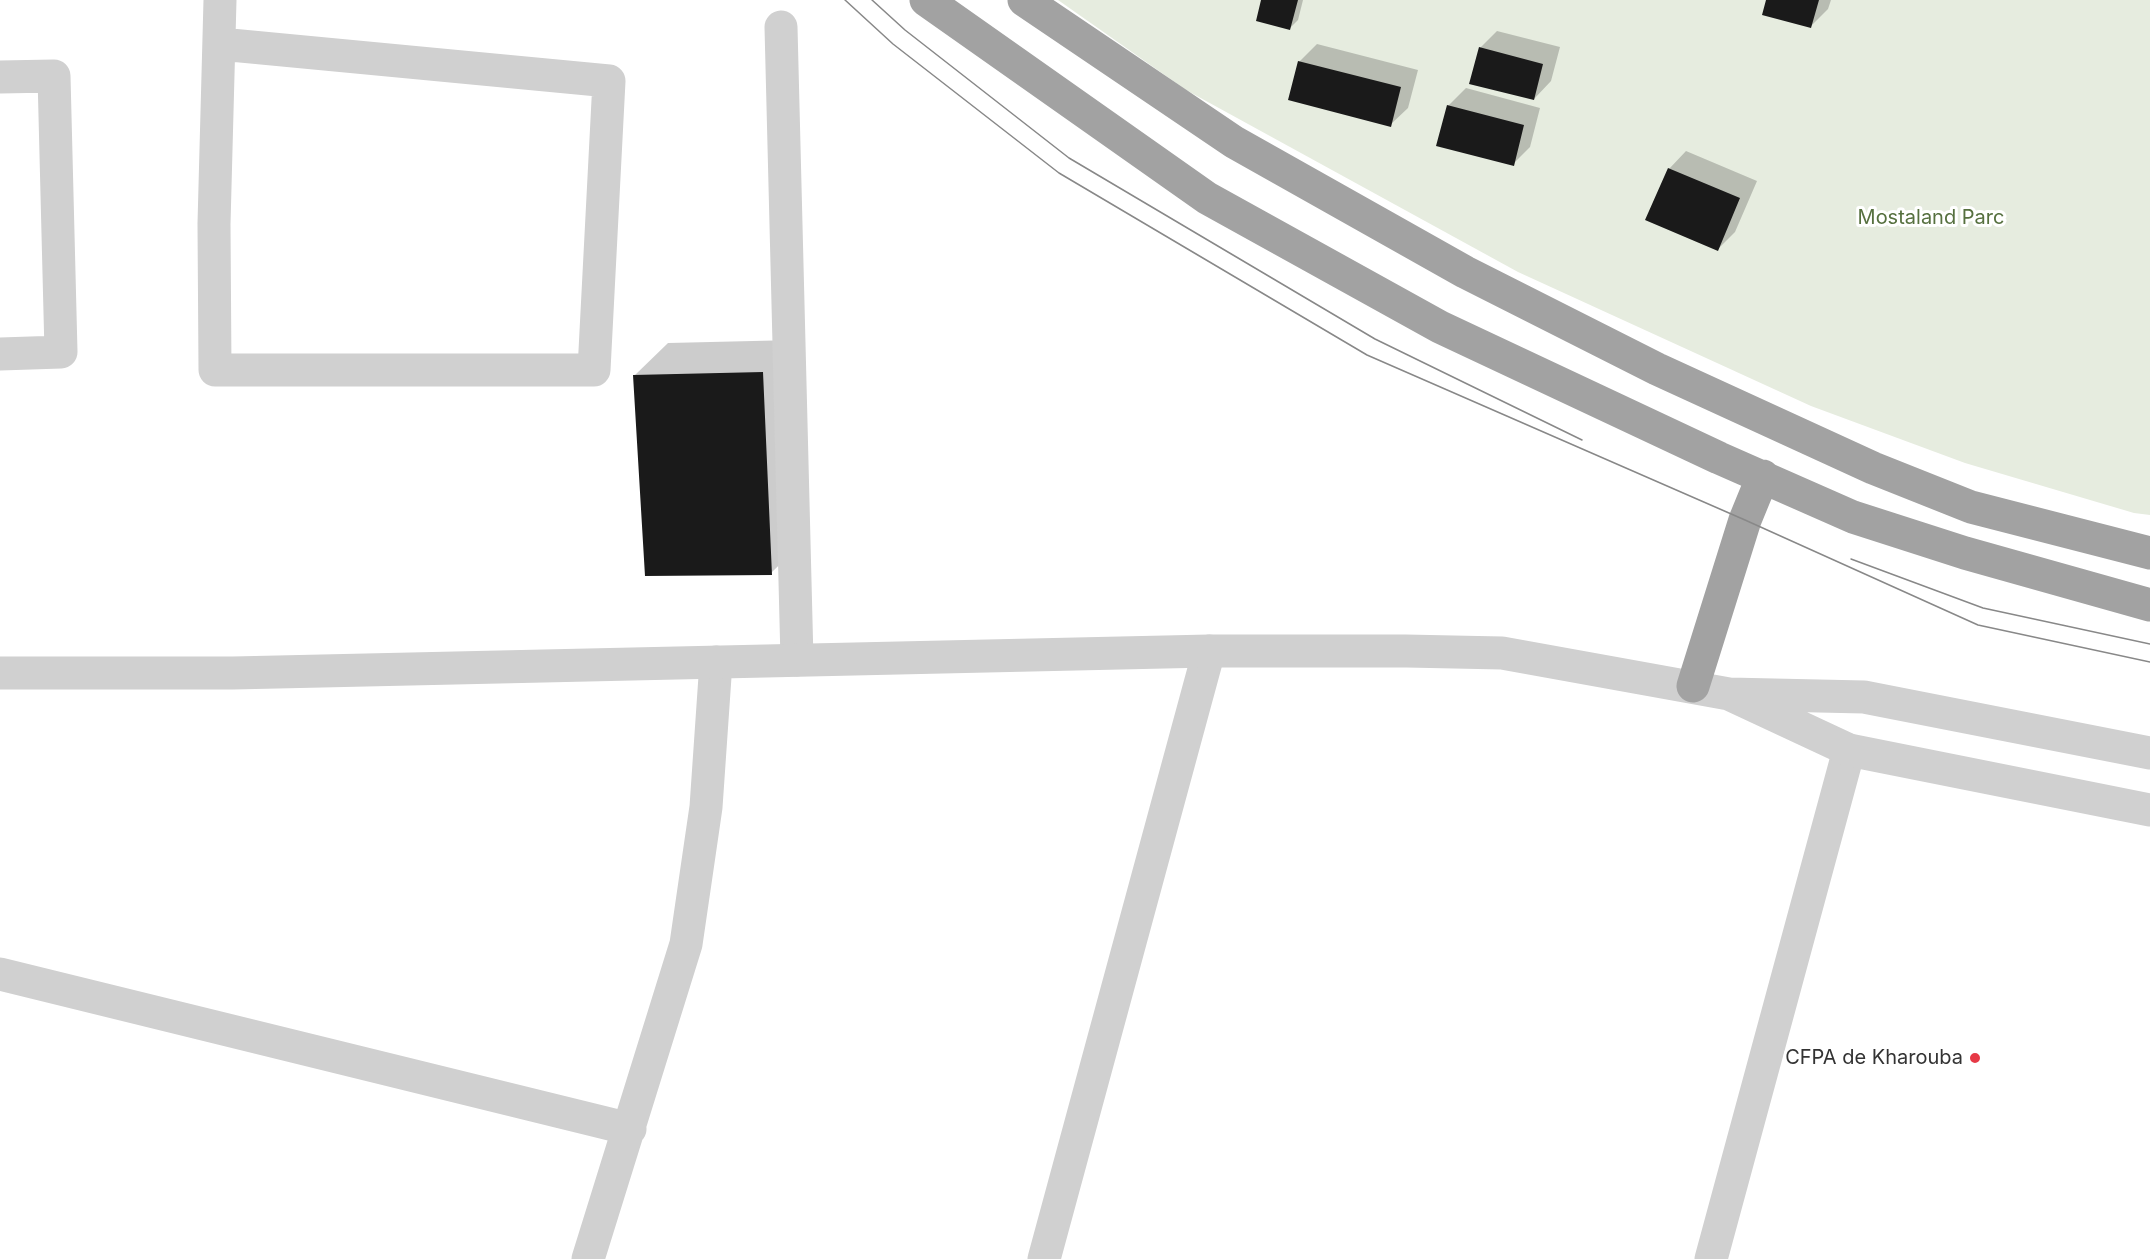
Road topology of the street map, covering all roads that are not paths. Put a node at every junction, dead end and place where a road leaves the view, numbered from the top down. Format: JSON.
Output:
{"nodes":[{"id":1,"x":220,"y":0,"type":"edge"},
{"id":2,"x":926,"y":0,"type":"edge"},
{"id":3,"x":1024,"y":0,"type":"edge"},
{"id":4,"x":781,"y":27,"type":"dead end"},
{"id":5,"x":220,"y":44,"type":"junction"},
{"id":6,"x":0,"y":77,"type":"edge"},
{"id":7,"x":0,"y":354,"type":"edge"},
{"id":8,"x":1763,"y":476,"type":"junction"},
{"id":9,"x":2150,"y":553,"type":"edge"},
{"id":10,"x":2150,"y":605,"type":"edge"},
{"id":11,"x":1209,"y":651,"type":"junction"},
{"id":12,"x":797,"y":660,"type":"junction"},
{"id":13,"x":716,"y":662,"type":"junction"},
{"id":14,"x":0,"y":673,"type":"edge"},
{"id":15,"x":1693,"y":686,"type":"junction"},
{"id":16,"x":1730,"y":694,"type":"junction"},
{"id":17,"x":1849,"y":750,"type":"junction"},
{"id":18,"x":2150,"y":753,"type":"edge"},
{"id":19,"x":2150,"y":810,"type":"edge"},
{"id":20,"x":0,"y":974,"type":"edge"},
{"id":21,"x":630,"y":1129,"type":"junction"},
{"id":22,"x":588,"y":1259,"type":"edge"},
{"id":23,"x":1044,"y":1259,"type":"edge"},
{"id":24,"x":1711,"y":1259,"type":"edge"}],
"edges":[{"from":1,"to":5,"type":"street"},
{"from":2,"to":8,"type":"highway"},
{"from":3,"to":9,"type":"highway"},
{"from":4,"to":12,"type":"street"},
{"from":5,"to":5,"type":"street"},
{"from":6,"to":7,"type":"street"},
{"from":8,"to":10,"type":"highway"},
{"from":8,"to":15,"type":"highway"},
{"from":11,"to":12,"type":"street"},
{"from":11,"to":15,"type":"street"},
{"from":11,"to":23,"type":"street"},
{"from":12,"to":13,"type":"street"},
{"from":13,"to":14,"type":"street"},
{"from":13,"to":21,"type":"street"},
{"from":15,"to":16,"type":"street"},
{"from":16,"to":17,"type":"street"},
{"from":16,"to":18,"type":"street"},
{"from":17,"to":19,"type":"street"},
{"from":17,"to":24,"type":"street"},
{"from":20,"to":21,"type":"street"},
{"from":21,"to":22,"type":"street"}]}
